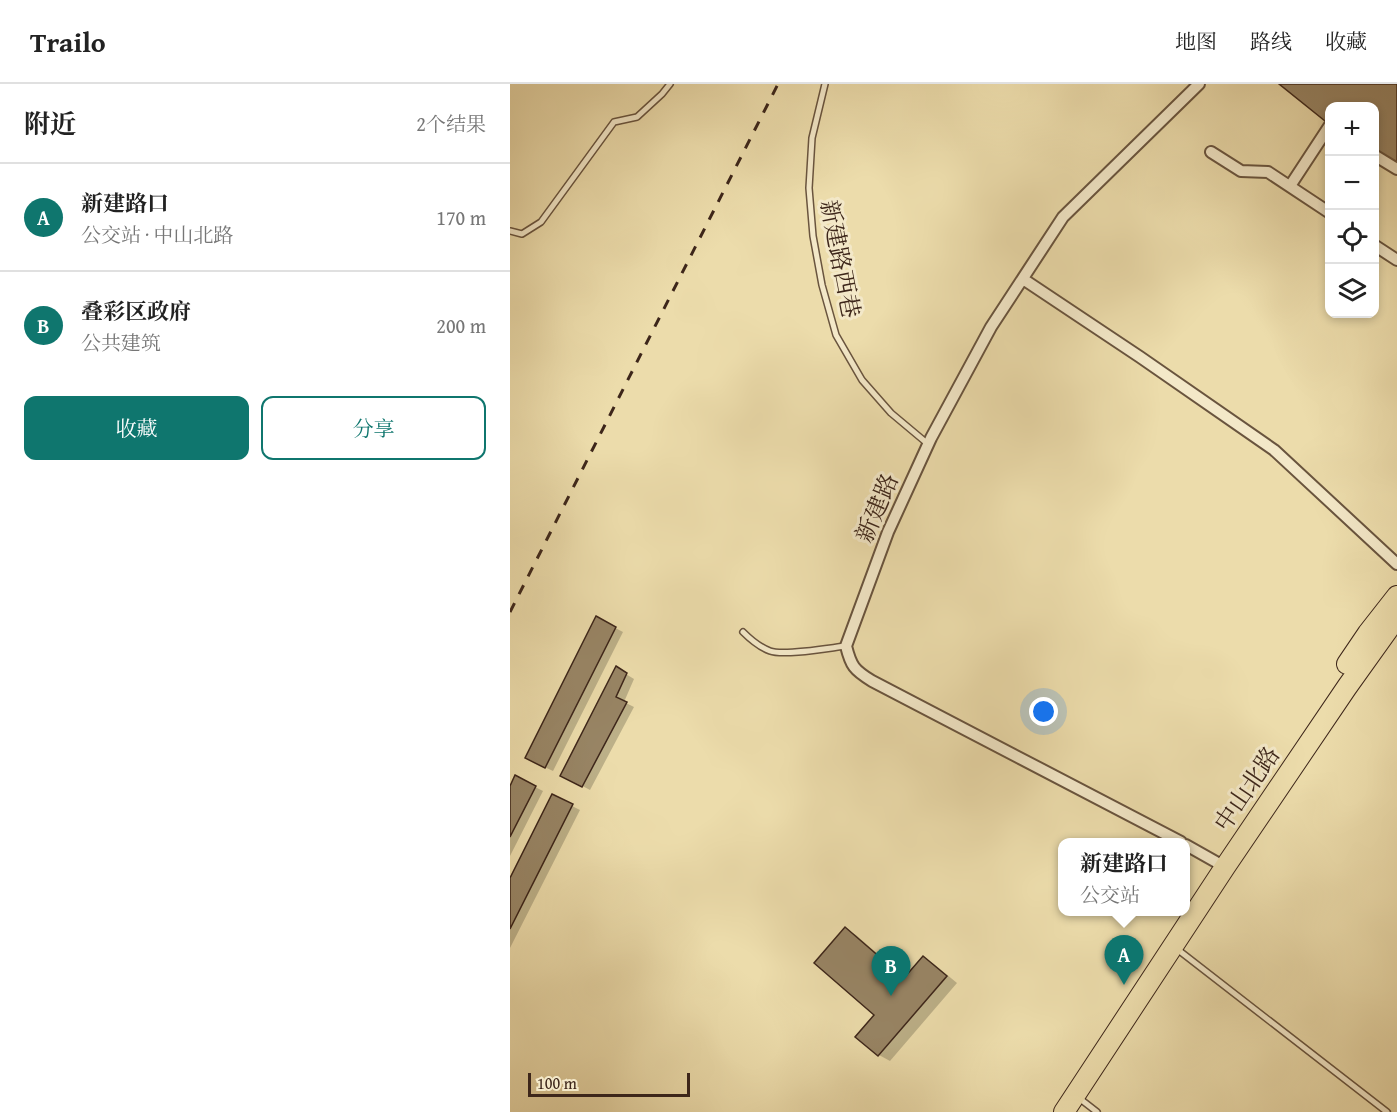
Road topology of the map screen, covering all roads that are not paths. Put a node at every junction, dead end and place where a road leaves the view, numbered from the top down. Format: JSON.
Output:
{"nodes":[{"id":1,"x":670,"y":84,"type":"edge"},
{"id":2,"x":825,"y":84,"type":"edge"},
{"id":3,"x":1199,"y":84,"type":"edge"},
{"id":4,"x":1325,"y":131,"type":"edge"},
{"id":5,"x":1211,"y":152,"type":"dead end"},
{"id":6,"x":1377,"y":156,"type":"edge"},
{"id":7,"x":1397,"y":169,"type":"edge"},
{"id":8,"x":1290,"y":186,"type":"junction"},
{"id":9,"x":1325,"y":210,"type":"edge"},
{"id":10,"x":510,"y":231,"type":"edge"},
{"id":11,"x":1379,"y":247,"type":"edge"},
{"id":12,"x":1397,"y":260,"type":"edge"},
{"id":13,"x":1023,"y":279,"type":"junction"},
{"id":14,"x":928,"y":444,"type":"junction"},
{"id":15,"x":1397,"y":564,"type":"edge"},
{"id":16,"x":1397,"y":596,"type":"edge"},
{"id":17,"x":1397,"y":617,"type":"edge"},
{"id":18,"x":743,"y":632,"type":"dead end"},
{"id":19,"x":846,"y":646,"type":"junction"},
{"id":20,"x":1171,"y":838,"type":"edge"},
{"id":21,"x":1190,"y":848,"type":"edge"},
{"id":22,"x":1220,"y":864,"type":"junction"},
{"id":23,"x":1190,"y":898,"type":"edge"},
{"id":24,"x":1177,"y":916,"type":"edge"},
{"id":25,"x":1174,"y":946,"type":"junction"},
{"id":26,"x":1070,"y":1104,"type":"edge"},
{"id":27,"x":1049,"y":1112,"type":"edge"},
{"id":28,"x":1097,"y":1112,"type":"edge"},
{"id":29,"x":1387,"y":1112,"type":"edge"}],
"edges":[{"from":1,"to":10,"type":"lane"},
{"from":2,"to":14,"type":"lane","name":"新建路西巷"},
{"from":3,"to":13,"type":"street","name":"新建路"},
{"from":4,"to":8,"type":"street"},
{"from":5,"to":8,"type":"street"},
{"from":6,"to":7,"type":"street"},
{"from":8,"to":9,"type":"street"},
{"from":11,"to":12,"type":"street"},
{"from":13,"to":14,"type":"street","name":"新建路"},
{"from":13,"to":15,"type":"street"},
{"from":14,"to":19,"type":"street","name":"新建路"},
{"from":16,"to":22,"type":"highway","name":"中山北路"},
{"from":17,"to":22,"type":"highway","name":"中山北路"},
{"from":18,"to":19,"type":"lane"},
{"from":19,"to":20,"type":"street"},
{"from":21,"to":22,"type":"street"},
{"from":22,"to":23,"type":"highway","name":"中山北路"},
{"from":22,"to":25,"type":"highway","name":"中山北路"},
{"from":24,"to":27,"type":"highway"},
{"from":25,"to":26,"type":"highway","name":"中山北路"},
{"from":25,"to":29,"type":"lane"},
{"from":26,"to":28,"type":"lane"}]}
